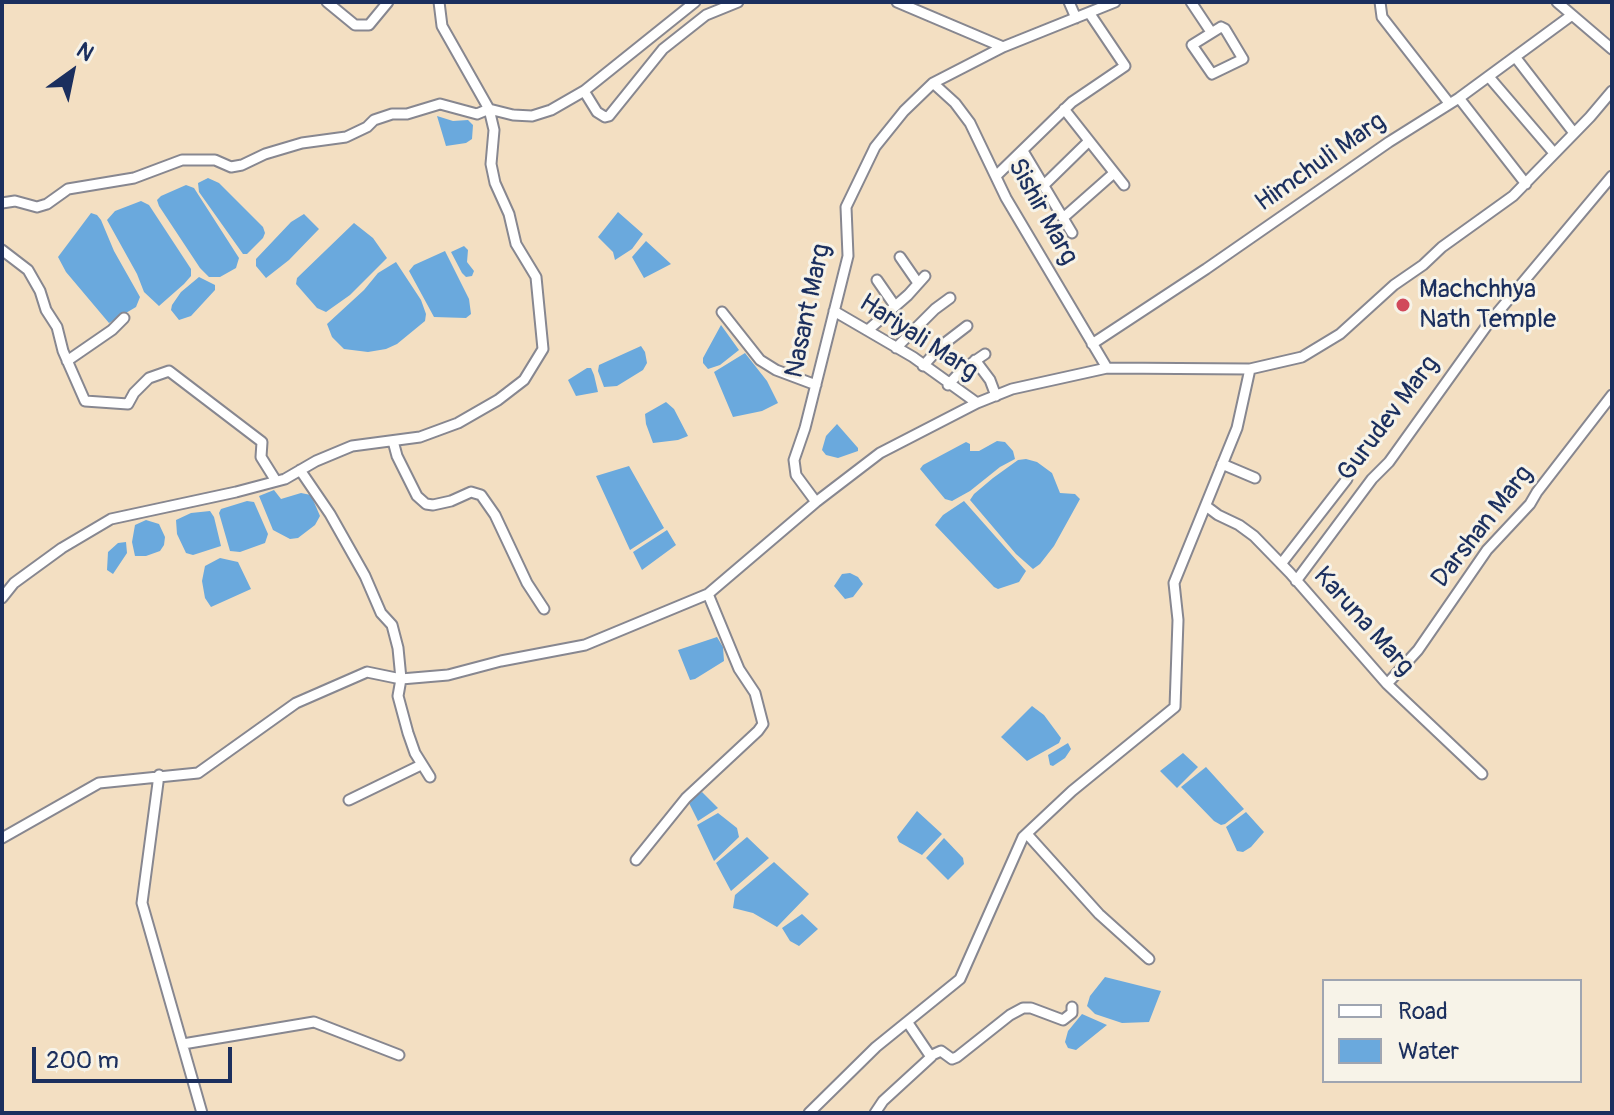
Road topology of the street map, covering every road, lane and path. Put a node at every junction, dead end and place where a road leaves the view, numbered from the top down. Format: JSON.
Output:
{"nodes":[{"id":1,"x":327,"y":2,"type":"edge"},
{"id":2,"x":388,"y":2,"type":"edge"},
{"id":3,"x":439,"y":2,"type":"edge"},
{"id":4,"x":695,"y":2,"type":"edge"},
{"id":5,"x":738,"y":2,"type":"edge"},
{"id":6,"x":897,"y":2,"type":"edge"},
{"id":7,"x":1069,"y":2,"type":"edge"},
{"id":8,"x":1115,"y":2,"type":"edge"},
{"id":9,"x":1191,"y":2,"type":"edge"},
{"id":10,"x":1380,"y":2,"type":"edge"},
{"id":11,"x":1557,"y":2,"type":"edge"},
{"id":12,"x":1090,"y":14,"type":"junction"},
{"id":13,"x":1572,"y":15,"type":"junction"},
{"id":14,"x":1076,"y":18,"type":"junction"},
{"id":15,"x":1211,"y":32,"type":"junction"},
{"id":16,"x":1003,"y":47,"type":"junction"},
{"id":17,"x":1612,"y":49,"type":"edge"},
{"id":18,"x":1516,"y":58,"type":"junction"},
{"id":19,"x":1489,"y":77,"type":"junction"},
{"id":20,"x":933,"y":83,"type":"junction"},
{"id":21,"x":584,"y":91,"type":"junction"},
{"id":22,"x":1612,"y":91,"type":"edge"},
{"id":23,"x":1459,"y":98,"type":"junction"},
{"id":24,"x":1449,"y":103,"type":"junction"},
{"id":25,"x":489,"y":109,"type":"junction"},
{"id":26,"x":1064,"y":109,"type":"junction"},
{"id":27,"x":1574,"y":133,"type":"junction"},
{"id":28,"x":1089,"y":141,"type":"junction"},
{"id":29,"x":1023,"y":151,"type":"junction"},
{"id":30,"x":1554,"y":153,"type":"junction"},
{"id":31,"x":1114,"y":173,"type":"junction"},
{"id":32,"x":996,"y":176,"type":"junction"},
{"id":33,"x":1612,"y":176,"type":"edge"},
{"id":34,"x":1526,"y":184,"type":"junction"},
{"id":35,"x":1044,"y":185,"type":"junction"},
{"id":36,"x":1124,"y":185,"type":"dead end"},
{"id":37,"x":2,"y":203,"type":"edge"},
{"id":38,"x":1063,"y":218,"type":"junction"},
{"id":39,"x":1072,"y":233,"type":"dead end"},
{"id":40,"x":2,"y":250,"type":"edge"},
{"id":41,"x":900,"y":257,"type":"dead end"},
{"id":42,"x":877,"y":280,"type":"dead end"},
{"id":43,"x":950,"y":298,"type":"dead end"},
{"id":44,"x":895,"y":306,"type":"junction"},
{"id":45,"x":834,"y":311,"type":"junction"},
{"id":46,"x":722,"y":312,"type":"dead end"},
{"id":47,"x":124,"y":318,"type":"dead end"},
{"id":48,"x":967,"y":326,"type":"dead end"},
{"id":49,"x":868,"y":330,"type":"junction"},
{"id":50,"x":1092,"y":344,"type":"junction"},
{"id":51,"x":896,"y":348,"type":"junction"},
{"id":52,"x":985,"y":354,"type":"dead end"},
{"id":53,"x":975,"y":360,"type":"junction"},
{"id":54,"x":67,"y":361,"type":"junction"},
{"id":55,"x":923,"y":366,"type":"junction"},
{"id":56,"x":1107,"y":368,"type":"junction"},
{"id":57,"x":1250,"y":369,"type":"junction"},
{"id":58,"x":816,"y":385,"type":"junction"},
{"id":59,"x":948,"y":385,"type":"junction"},
{"id":60,"x":1612,"y":395,"type":"edge"},
{"id":61,"x":996,"y":396,"type":"junction"},
{"id":62,"x":977,"y":403,"type":"junction"},
{"id":63,"x":393,"y":441,"type":"junction"},
{"id":64,"x":1222,"y":464,"type":"junction"},
{"id":65,"x":300,"y":470,"type":"junction"},
{"id":66,"x":1255,"y":478,"type":"dead end"},
{"id":67,"x":1347,"y":479,"type":"dead end"},
{"id":68,"x":276,"y":481,"type":"junction"},
{"id":69,"x":816,"y":502,"type":"junction"},
{"id":70,"x":1206,"y":506,"type":"junction"},
{"id":71,"x":1281,"y":564,"type":"junction"},
{"id":72,"x":1296,"y":581,"type":"junction"},
{"id":73,"x":708,"y":594,"type":"junction"},
{"id":74,"x":2,"y":598,"type":"edge"},
{"id":75,"x":544,"y":609,"type":"dead end"},
{"id":76,"x":401,"y":679,"type":"junction"},
{"id":77,"x":1387,"y":684,"type":"junction"},
{"id":78,"x":421,"y":765,"type":"junction"},
{"id":79,"x":1482,"y":774,"type":"dead end"},
{"id":80,"x":159,"y":775,"type":"junction"},
{"id":81,"x":430,"y":777,"type":"dead end"},
{"id":82,"x":349,"y":800,"type":"dead end"},
{"id":83,"x":1027,"y":834,"type":"junction"},
{"id":84,"x":2,"y":838,"type":"edge"},
{"id":85,"x":636,"y":860,"type":"dead end"},
{"id":86,"x":1149,"y":959,"type":"dead end"},
{"id":87,"x":1072,"y":1007,"type":"dead end"},
{"id":88,"x":908,"y":1023,"type":"junction"},
{"id":89,"x":183,"y":1044,"type":"junction"},
{"id":90,"x":399,"y":1055,"type":"dead end"},
{"id":91,"x":930,"y":1056,"type":"junction"},
{"id":92,"x":202,"y":1113,"type":"edge"},
{"id":93,"x":809,"y":1113,"type":"edge"},
{"id":94,"x":875,"y":1113,"type":"edge"}],
"edges":[{"from":1,"to":2,"type":"street"},
{"from":3,"to":25,"type":"street"},
{"from":4,"to":21,"type":"street"},
{"from":5,"to":21,"type":"street"},
{"from":6,"to":16,"type":"street"},
{"from":7,"to":14,"type":"street"},
{"from":8,"to":12,"type":"street","name":"Nasant Marg"},
{"from":9,"to":15,"type":"street"},
{"from":10,"to":24,"type":"street"},
{"from":11,"to":13,"type":"street"},
{"from":12,"to":14,"type":"street","name":"Nasant Marg"},
{"from":12,"to":26,"type":"street"},
{"from":13,"to":17,"type":"street"},
{"from":13,"to":18,"type":"street","name":"Himchuli Marg"},
{"from":14,"to":16,"type":"street","name":"Nasant Marg"},
{"from":15,"to":15,"type":"street"},
{"from":16,"to":20,"type":"street","name":"Nasant Marg"},
{"from":18,"to":19,"type":"street","name":"Himchuli Marg"},
{"from":18,"to":27,"type":"street"},
{"from":19,"to":23,"type":"street","name":"Himchuli Marg"},
{"from":19,"to":30,"type":"street"},
{"from":20,"to":32,"type":"street","name":"Sishir Marg"},
{"from":20,"to":45,"type":"street","name":"Nasant Marg"},
{"from":21,"to":25,"type":"street"},
{"from":22,"to":27,"type":"street"},
{"from":23,"to":24,"type":"street","name":"Himchuli Marg"},
{"from":23,"to":34,"type":"street"},
{"from":24,"to":50,"type":"street","name":"Himchuli Marg"},
{"from":25,"to":37,"type":"street"},
{"from":25,"to":63,"type":"street"},
{"from":26,"to":28,"type":"street"},
{"from":26,"to":29,"type":"street"},
{"from":27,"to":30,"type":"street"},
{"from":28,"to":31,"type":"street"},
{"from":28,"to":35,"type":"street"},
{"from":29,"to":32,"type":"street"},
{"from":29,"to":35,"type":"street"},
{"from":30,"to":34,"type":"street"},
{"from":31,"to":36,"type":"street"},
{"from":31,"to":38,"type":"street"},
{"from":32,"to":50,"type":"street","name":"Sishir Marg"},
{"from":33,"to":72,"type":"street","name":"Gurudev Marg"},
{"from":34,"to":57,"type":"street"},
{"from":35,"to":38,"type":"street"},
{"from":38,"to":39,"type":"street"},
{"from":40,"to":54,"type":"street"},
{"from":41,"to":44,"type":"street"},
{"from":42,"to":44,"type":"street"},
{"from":43,"to":51,"type":"street"},
{"from":44,"to":49,"type":"street"},
{"from":45,"to":49,"type":"street","name":"Hariyali Marg"},
{"from":45,"to":58,"type":"street","name":"Nasant Marg"},
{"from":46,"to":58,"type":"street"},
{"from":47,"to":54,"type":"street"},
{"from":48,"to":55,"type":"street"},
{"from":49,"to":51,"type":"street","name":"Hariyali Marg"},
{"from":50,"to":56,"type":"street","name":"Sishir Marg"},
{"from":51,"to":55,"type":"street","name":"Hariyali Marg"},
{"from":52,"to":53,"type":"street"},
{"from":53,"to":59,"type":"street"},
{"from":53,"to":61,"type":"street"},
{"from":54,"to":68,"type":"street"},
{"from":55,"to":59,"type":"street","name":"Hariyali Marg"},
{"from":56,"to":57,"type":"street"},
{"from":56,"to":61,"type":"street"},
{"from":57,"to":64,"type":"street"},
{"from":58,"to":69,"type":"street","name":"Nasant Marg"},
{"from":59,"to":62,"type":"street","name":"Hariyali Marg"},
{"from":60,"to":77,"type":"street","name":"Darshan Marg"},
{"from":61,"to":62,"type":"street"},
{"from":62,"to":69,"type":"street"},
{"from":63,"to":65,"type":"street"},
{"from":63,"to":75,"type":"street"},
{"from":64,"to":66,"type":"street"},
{"from":64,"to":70,"type":"street"},
{"from":65,"to":68,"type":"street"},
{"from":65,"to":76,"type":"street"},
{"from":67,"to":71,"type":"street"},
{"from":68,"to":74,"type":"street"},
{"from":69,"to":73,"type":"street"},
{"from":70,"to":71,"type":"street","name":"Karuna Marg"},
{"from":70,"to":83,"type":"street"},
{"from":71,"to":72,"type":"street","name":"Karuna Marg"},
{"from":72,"to":77,"type":"street","name":"Karuna Marg"},
{"from":73,"to":76,"type":"street"},
{"from":73,"to":85,"type":"street"},
{"from":76,"to":78,"type":"street"},
{"from":76,"to":80,"type":"street"},
{"from":77,"to":79,"type":"street","name":"Karuna Marg"},
{"from":78,"to":81,"type":"street"},
{"from":78,"to":82,"type":"street"},
{"from":80,"to":84,"type":"street"},
{"from":80,"to":89,"type":"street"},
{"from":83,"to":86,"type":"street"},
{"from":83,"to":88,"type":"street"},
{"from":87,"to":91,"type":"street"},
{"from":88,"to":91,"type":"street"},
{"from":88,"to":93,"type":"street"},
{"from":89,"to":90,"type":"street"},
{"from":89,"to":92,"type":"street"},
{"from":91,"to":94,"type":"street"}]}
